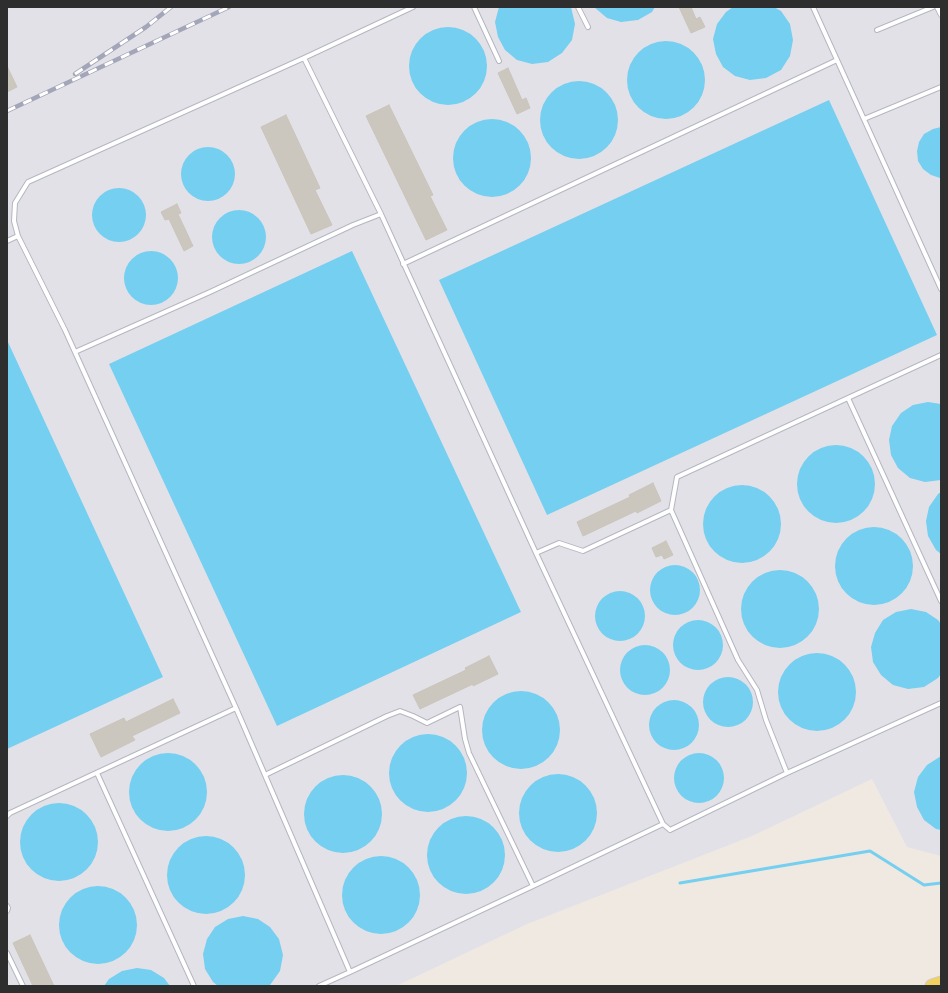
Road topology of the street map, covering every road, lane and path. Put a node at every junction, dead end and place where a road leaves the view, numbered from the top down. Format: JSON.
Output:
{"nodes":[{"id":1,"x":413,"y":7,"type":"edge"},
{"id":2,"x":474,"y":7,"type":"edge"},
{"id":3,"x":578,"y":7,"type":"edge"},
{"id":4,"x":813,"y":7,"type":"edge"},
{"id":5,"x":933,"y":7,"type":"edge"},
{"id":6,"x":937,"y":7,"type":"edge"},
{"id":7,"x":941,"y":15,"type":"edge"},
{"id":8,"x":588,"y":27,"type":"dead end"},
{"id":9,"x":877,"y":30,"type":"dead end"},
{"id":10,"x":304,"y":58,"type":"junction"},
{"id":11,"x":837,"y":60,"type":"junction"},
{"id":12,"x":499,"y":61,"type":"dead end"},
{"id":13,"x":941,"y":87,"type":"edge"},
{"id":14,"x":864,"y":120,"type":"junction"},
{"id":15,"x":380,"y":214,"type":"junction"},
{"id":16,"x":18,"y":236,"type":"junction"},
{"id":17,"x":7,"y":242,"type":"edge"},
{"id":18,"x":403,"y":264,"type":"junction"},
{"id":19,"x":941,"y":289,"type":"edge"},
{"id":20,"x":75,"y":352,"type":"junction"},
{"id":21,"x":941,"y":356,"type":"edge"},
{"id":22,"x":848,"y":398,"type":"junction"},
{"id":23,"x":671,"y":510,"type":"junction"},
{"id":24,"x":536,"y":553,"type":"junction"},
{"id":25,"x":941,"y":601,"type":"edge"},
{"id":26,"x":941,"y":703,"type":"edge"},
{"id":27,"x":236,"y":708,"type":"junction"},
{"id":28,"x":97,"y":773,"type":"junction"},
{"id":29,"x":787,"y":773,"type":"junction"},
{"id":30,"x":265,"y":775,"type":"junction"},
{"id":31,"x":7,"y":816,"type":"edge"},
{"id":32,"x":663,"y":824,"type":"junction"},
{"id":33,"x":533,"y":886,"type":"junction"},
{"id":34,"x":7,"y":906,"type":"edge"},
{"id":35,"x":7,"y":911,"type":"edge"},
{"id":36,"x":7,"y":953,"type":"edge"},
{"id":37,"x":350,"y":972,"type":"junction"},
{"id":38,"x":941,"y":983,"type":"edge"},
{"id":39,"x":23,"y":986,"type":"edge"},
{"id":40,"x":194,"y":986,"type":"edge"},
{"id":41,"x":319,"y":986,"type":"edge"},
{"id":42,"x":932,"y":986,"type":"edge"}],
"edges":[{"from":1,"to":10,"type":"lane"},
{"from":2,"to":12,"type":"lane"},
{"from":3,"to":8,"type":"lane"},
{"from":4,"to":11,"type":"lane"},
{"from":5,"to":9,"type":"lane"},
{"from":6,"to":7,"type":"lane"},
{"from":10,"to":15,"type":"lane"},
{"from":10,"to":16,"type":"lane"},
{"from":11,"to":14,"type":"lane"},
{"from":11,"to":18,"type":"lane"},
{"from":13,"to":14,"type":"lane"},
{"from":14,"to":19,"type":"lane"},
{"from":15,"to":18,"type":"lane"},
{"from":15,"to":20,"type":"lane"},
{"from":16,"to":17,"type":"lane"},
{"from":16,"to":20,"type":"lane"},
{"from":18,"to":24,"type":"lane"},
{"from":20,"to":27,"type":"lane"},
{"from":21,"to":22,"type":"lane"},
{"from":22,"to":23,"type":"lane"},
{"from":22,"to":25,"type":"lane"},
{"from":23,"to":24,"type":"lane"},
{"from":23,"to":29,"type":"lane"},
{"from":24,"to":32,"type":"lane"},
{"from":26,"to":29,"type":"lane"},
{"from":27,"to":28,"type":"lane"},
{"from":27,"to":30,"type":"lane"},
{"from":28,"to":31,"type":"lane"},
{"from":28,"to":40,"type":"lane"},
{"from":29,"to":32,"type":"lane"},
{"from":30,"to":33,"type":"lane"},
{"from":30,"to":37,"type":"lane"},
{"from":32,"to":33,"type":"lane"},
{"from":33,"to":37,"type":"lane"},
{"from":34,"to":35,"type":"lane"},
{"from":36,"to":39,"type":"lane"},
{"from":37,"to":41,"type":"lane"},
{"from":38,"to":42,"type":"main road"}]}
